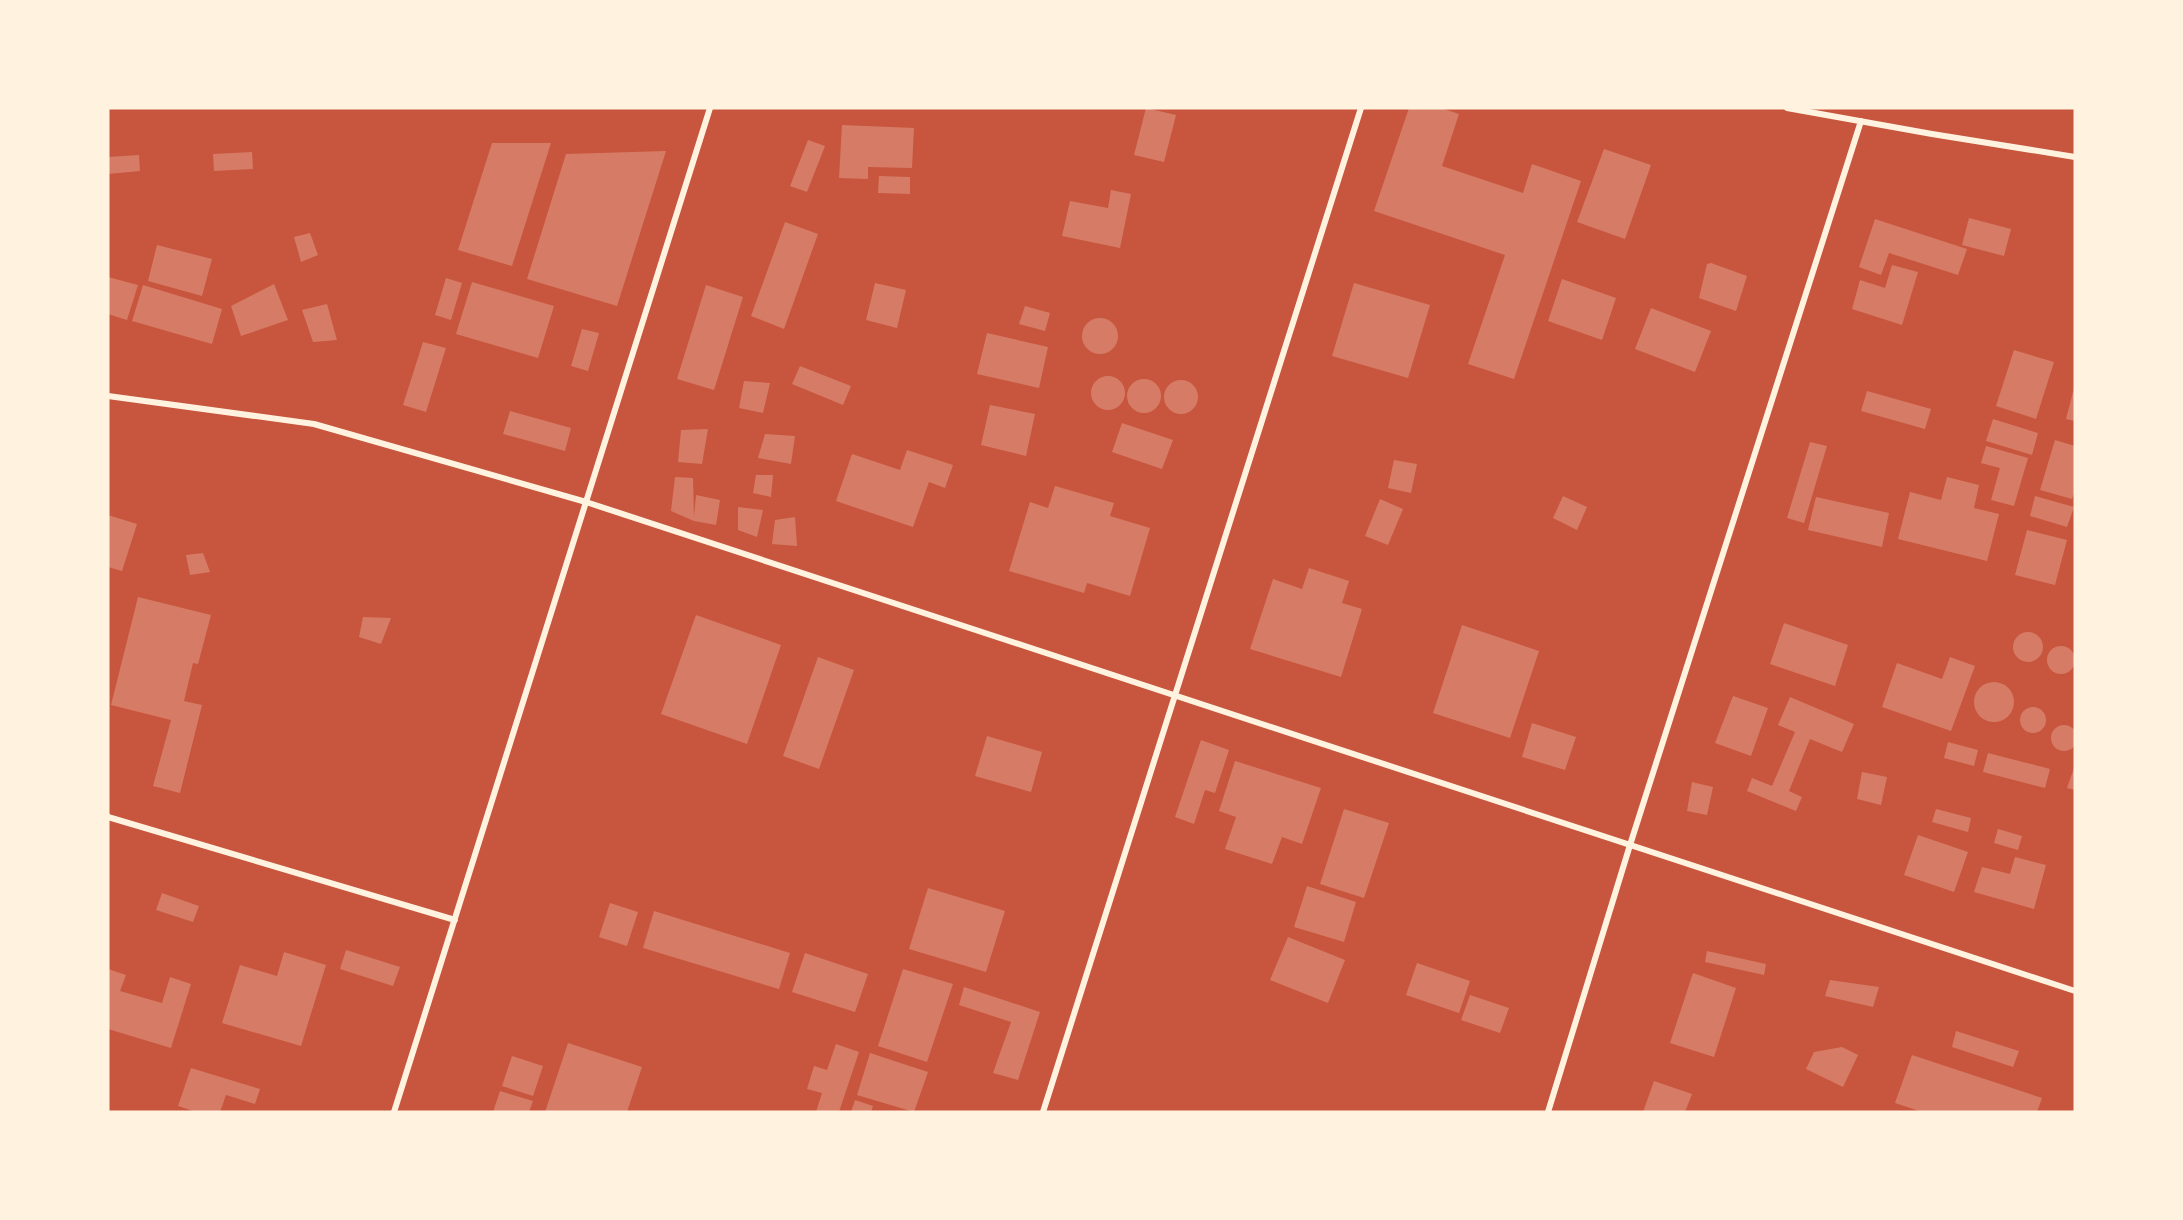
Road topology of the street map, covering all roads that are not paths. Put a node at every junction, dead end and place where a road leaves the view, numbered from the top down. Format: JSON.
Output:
{"nodes":[{"id":1,"x":710,"y":108,"type":"edge"},
{"id":2,"x":1360,"y":108,"type":"edge"},
{"id":3,"x":1792,"y":108,"type":"edge"},
{"id":4,"x":1861,"y":121,"type":"junction"},
{"id":5,"x":2075,"y":157,"type":"edge"},
{"id":6,"x":108,"y":396,"type":"edge"},
{"id":7,"x":586,"y":502,"type":"junction"},
{"id":8,"x":1175,"y":695,"type":"junction"},
{"id":9,"x":108,"y":817,"type":"edge"},
{"id":10,"x":1630,"y":845,"type":"junction"},
{"id":11,"x":455,"y":920,"type":"junction"},
{"id":12,"x":2075,"y":991,"type":"edge"},
{"id":13,"x":394,"y":1112,"type":"edge"},
{"id":14,"x":1043,"y":1112,"type":"edge"},
{"id":15,"x":1548,"y":1112,"type":"edge"}],
"edges":[{"from":1,"to":7,"type":"street"},
{"from":2,"to":8,"type":"street"},
{"from":3,"to":4,"type":"street"},
{"from":4,"to":5,"type":"street"},
{"from":4,"to":10,"type":"street"},
{"from":6,"to":7,"type":"street"},
{"from":7,"to":8,"type":"street"},
{"from":7,"to":11,"type":"street"},
{"from":8,"to":10,"type":"street"},
{"from":8,"to":14,"type":"street"},
{"from":9,"to":11,"type":"street"},
{"from":10,"to":12,"type":"street"},
{"from":10,"to":15,"type":"street"},
{"from":11,"to":13,"type":"street"}]}
